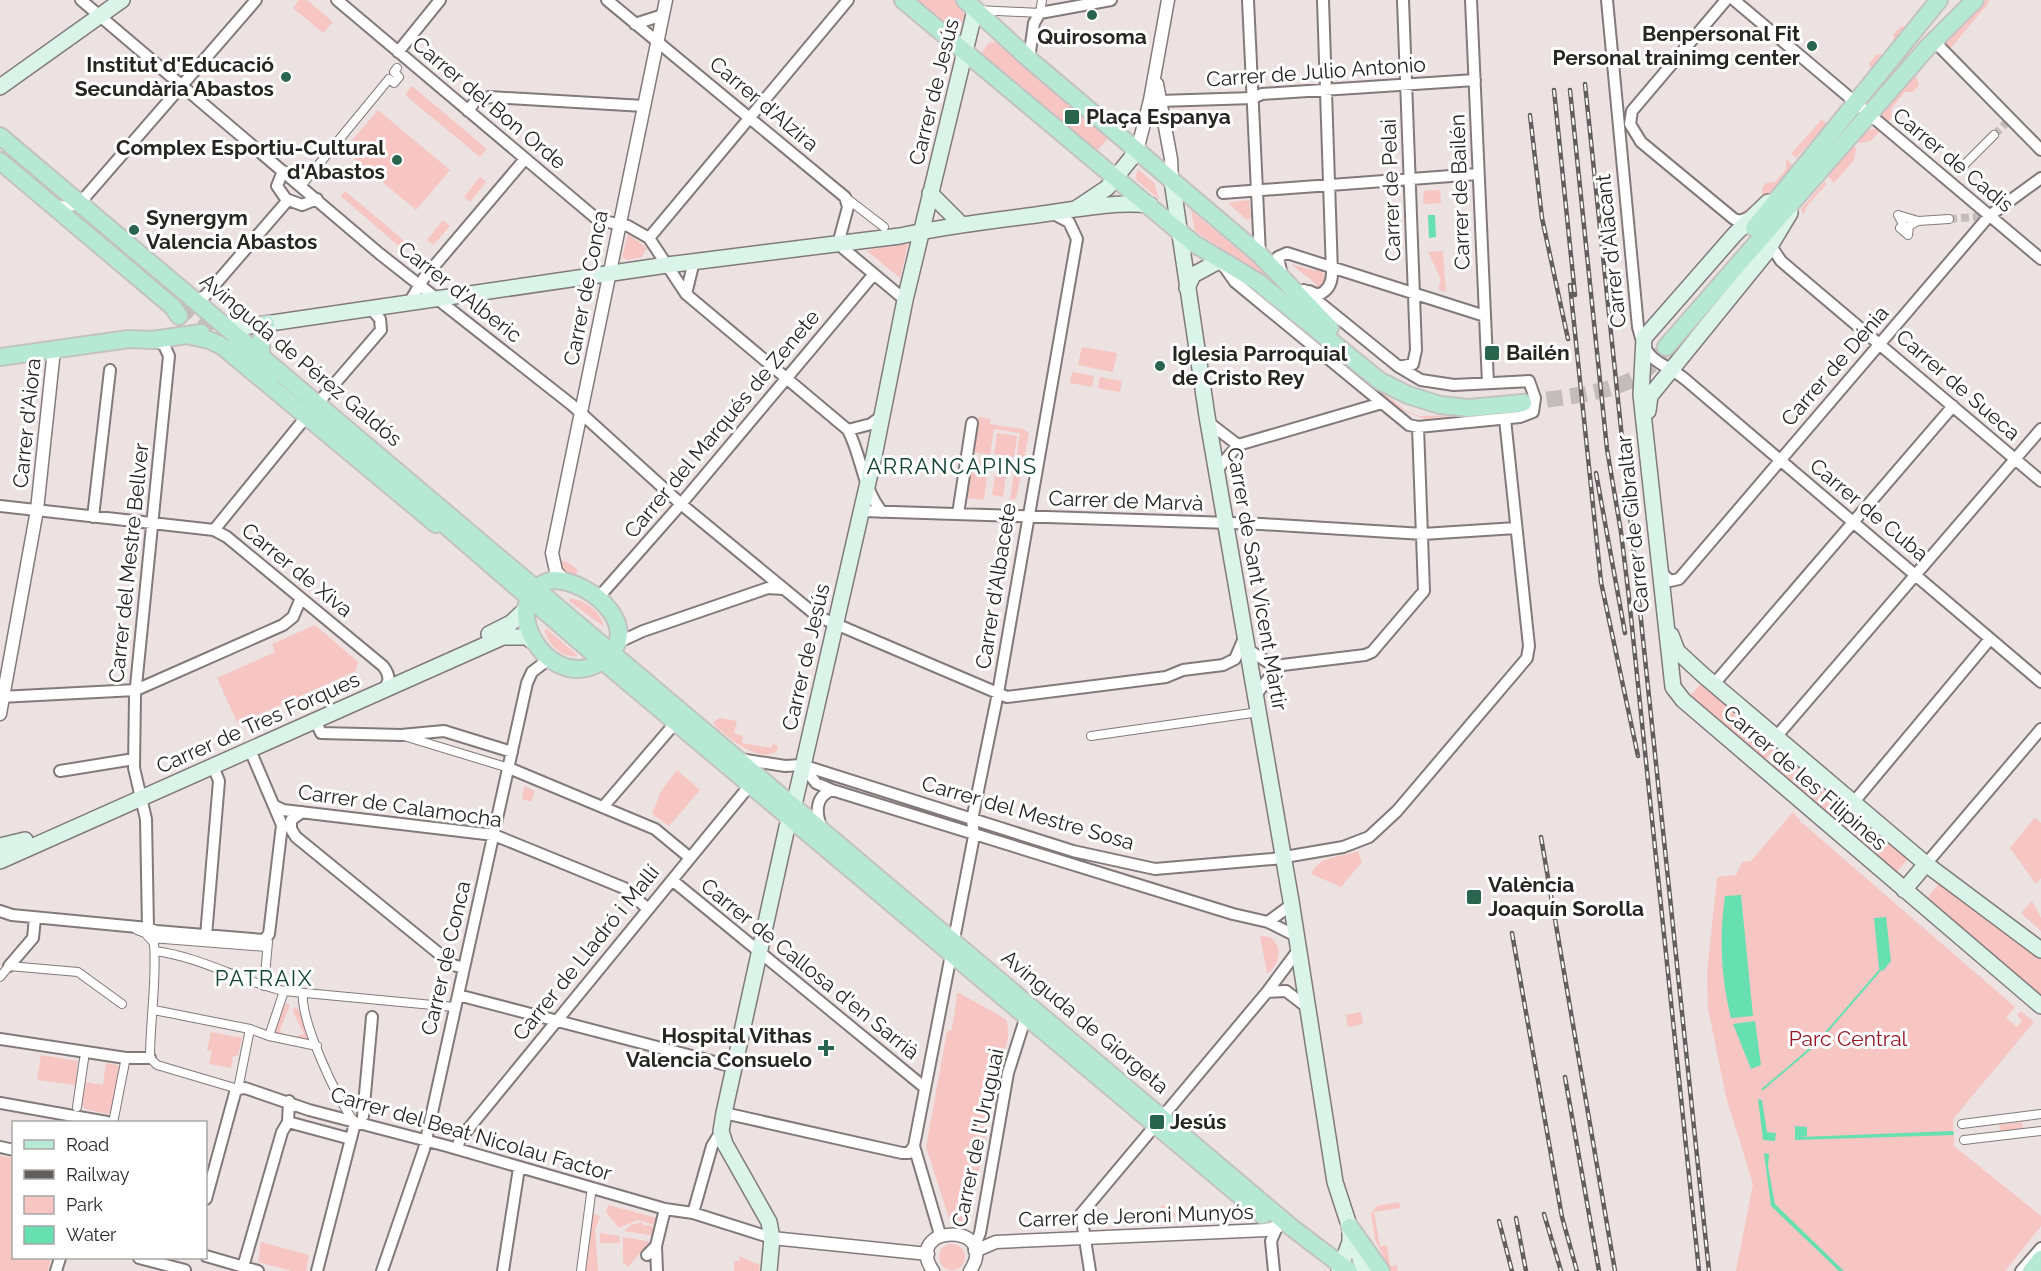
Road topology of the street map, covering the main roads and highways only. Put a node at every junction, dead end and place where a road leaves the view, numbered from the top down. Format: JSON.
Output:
{"nodes":[{"id":1,"x":122,"y":0,"type":"edge"},
{"id":2,"x":903,"y":0,"type":"edge"},
{"id":3,"x":1939,"y":0,"type":"edge"},
{"id":4,"x":1975,"y":0,"type":"edge"},
{"id":5,"x":973,"y":3,"type":"edge"},
{"id":6,"x":966,"y":52,"type":"junction"},
{"id":7,"x":0,"y":87,"type":"edge"},
{"id":8,"x":1862,"y":109,"type":"junction"},
{"id":9,"x":0,"y":136,"type":"edge"},
{"id":10,"x":0,"y":145,"type":"edge"},
{"id":11,"x":0,"y":150,"type":"edge"},
{"id":12,"x":1137,"y":151,"type":"junction"},
{"id":13,"x":0,"y":161,"type":"edge"},
{"id":14,"x":1117,"y":178,"type":"junction"},
{"id":15,"x":1172,"y":181,"type":"junction"},
{"id":16,"x":1801,"y":181,"type":"junction"},
{"id":17,"x":930,"y":193,"type":"junction"},
{"id":18,"x":54,"y":199,"type":"junction"},
{"id":19,"x":1150,"y":205,"type":"junction"},
{"id":20,"x":1075,"y":210,"type":"junction"},
{"id":21,"x":105,"y":225,"type":"junction"},
{"id":22,"x":962,"y":225,"type":"junction"},
{"id":23,"x":1178,"y":230,"type":"junction"},
{"id":24,"x":922,"y":231,"type":"junction"},
{"id":25,"x":112,"y":242,"type":"tunnel mouth"},
{"id":26,"x":1220,"y":261,"type":"junction"},
{"id":27,"x":165,"y":287,"type":"tunnel mouth"},
{"id":28,"x":1187,"y":288,"type":"junction"},
{"id":29,"x":197,"y":301,"type":"junction"},
{"id":30,"x":179,"y":316,"type":"junction"},
{"id":31,"x":266,"y":324,"type":"junction"},
{"id":32,"x":230,"y":329,"type":"junction"},
{"id":33,"x":190,"y":336,"type":"junction"},
{"id":34,"x":129,"y":339,"type":"junction"},
{"id":35,"x":236,"y":346,"type":"tunnel mouth"},
{"id":36,"x":1654,"y":346,"type":"junction"},
{"id":37,"x":261,"y":354,"type":"junction"},
{"id":38,"x":0,"y":357,"type":"edge"},
{"id":39,"x":463,"y":535,"type":"junction"},
{"id":40,"x":531,"y":599,"type":"junction"},
{"id":41,"x":534,"y":642,"type":"junction"},
{"id":42,"x":610,"y":652,"type":"junction"},
{"id":43,"x":554,"y":662,"type":"junction"},
{"id":44,"x":622,"y":677,"type":"junction"},
{"id":45,"x":1708,"y":679,"type":"junction"},
{"id":46,"x":1677,"y":694,"type":"junction"},
{"id":47,"x":211,"y":762,"type":"junction"},
{"id":48,"x":140,"y":793,"type":"junction"},
{"id":49,"x":792,"y":812,"type":"junction"},
{"id":50,"x":0,"y":846,"type":"edge"},
{"id":51,"x":0,"y":861,"type":"edge"},
{"id":52,"x":1926,"y":864,"type":"junction"},
{"id":53,"x":1904,"y":890,"type":"junction"},
{"id":54,"x":951,"y":946,"type":"junction"},
{"id":55,"x":2041,"y":950,"type":"edge"},
{"id":56,"x":2041,"y":1006,"type":"edge"},
{"id":57,"x":1158,"y":1121,"type":"junction"},
{"id":58,"x":1350,"y":1227,"type":"junction"},
{"id":59,"x":2041,"y":1259,"type":"edge"},
{"id":60,"x":1340,"y":1269,"type":"edge"},
{"id":61,"x":769,"y":1271,"type":"edge"},
{"id":62,"x":1364,"y":1271,"type":"edge"},
{"id":63,"x":1381,"y":1271,"type":"edge"},
{"id":64,"x":2031,"y":1271,"type":"edge"}],
"edges":[{"from":1,"to":7,"type":"main road"},
{"from":2,"to":6,"type":"main road"},
{"from":3,"to":8,"type":"main road"},
{"from":4,"to":8,"type":"main road"},
{"from":5,"to":6,"type":"main road","name":"Carrer de Jesús"},
{"from":5,"to":12,"type":"main road"},
{"from":6,"to":14,"type":"main road"},
{"from":6,"to":17,"type":"main road","name":"Carrer de Jesús"},
{"from":8,"to":16,"type":"main road"},
{"from":9,"to":21,"type":"main road","name":"Avinguda de Pérez Galdós"},
{"from":10,"to":18,"type":"main road","name":"Avinguda de Pérez Galdós"},
{"from":11,"to":18,"type":"main road","name":"Avinguda de Pérez Galdós"},
{"from":12,"to":14,"type":"main road"},
{"from":12,"to":15,"type":"main road"},
{"from":13,"to":18,"type":"main road","name":"Avinguda de Pérez Galdós"},
{"from":14,"to":19,"type":"main road"},
{"from":14,"to":20,"type":"main road"},
{"from":15,"to":23,"type":"main road","name":"Carrer de Sant Vicent Màrtir"},
{"from":15,"to":26,"type":"main road"},
{"from":16,"to":36,"type":"main road"},
{"from":16,"to":36,"type":"main road"},
{"from":16,"to":45,"type":"main road","name":"Carrer de Gibraltar"},
{"from":17,"to":22,"type":"main road","name":"Carrer de Jesús"},
{"from":17,"to":24,"type":"main road","name":"Carrer de Jesús"},
{"from":18,"to":21,"type":"main road","name":"Avinguda de Pérez Galdós"},
{"from":18,"to":30,"type":"main road","name":"Avinguda de Pérez Galdós"},
{"from":19,"to":20,"type":"main road"},
{"from":19,"to":23,"type":"main road"},
{"from":20,"to":22,"type":"main road"},
{"from":21,"to":29,"type":"main road","name":"Avinguda de Pérez Galdós"},
{"from":22,"to":24,"type":"main road"},
{"from":23,"to":26,"type":"main road"},
{"from":23,"to":28,"type":"main road","name":"Carrer de Sant Vicent Màrtir"},
{"from":24,"to":31,"type":"main road"},
{"from":24,"to":49,"type":"main road","name":"Carrer de Jesús"},
{"from":25,"to":27,"type":"main road","name":"Avinguda de Pérez Galdós"},
{"from":26,"to":28,"type":"main road"},
{"from":28,"to":58,"type":"main road","name":"Carrer de Sant Vicent Màrtir"},
{"from":29,"to":30,"type":"main road"},
{"from":29,"to":32,"type":"main road","name":"Avinguda de Pérez Galdós"},
{"from":30,"to":34,"type":"main road"},
{"from":31,"to":32,"type":"main road"},
{"from":31,"to":37,"type":"main road"},
{"from":32,"to":33,"type":"main road"},
{"from":32,"to":37,"type":"main road","name":"Avinguda de Pérez Galdós"},
{"from":33,"to":34,"type":"main road"},
{"from":33,"to":39,"type":"main road","name":"Avinguda de Pérez Galdós"},
{"from":34,"to":38,"type":"main road"},
{"from":35,"to":39,"type":"main road","name":"Avinguda de Pérez Galdós"},
{"from":36,"to":46,"type":"main road","name":"Carrer de Gibraltar"},
{"from":37,"to":39,"type":"main road","name":"Avinguda de Pérez Galdós"},
{"from":39,"to":40,"type":"main road","name":"Avinguda de Pérez Galdós"},
{"from":40,"to":41,"type":"main road"},
{"from":40,"to":42,"type":"main road","name":"Avinguda de Pérez Galdós"},
{"from":40,"to":42,"type":"main road"},
{"from":40,"to":47,"type":"main road","name":"Carrer de Tres Forques"},
{"from":41,"to":43,"type":"main road"},
{"from":41,"to":47,"type":"main road","name":"Carrer de Tres Forques"},
{"from":42,"to":43,"type":"main road"},
{"from":42,"to":44,"type":"main road","name":"Avinguda de Pérez Galdós"},
{"from":42,"to":49,"type":"main road","name":"Avinguda de Pérez Galdós"},
{"from":43,"to":44,"type":"main road"},
{"from":44,"to":49,"type":"main road","name":"Avinguda de Pérez Galdós"},
{"from":45,"to":46,"type":"main road"},
{"from":45,"to":52,"type":"main road","name":"Carrer de les Filipines"},
{"from":46,"to":53,"type":"main road","name":"Carrer de les Filipines"},
{"from":47,"to":48,"type":"main road","name":"Carrer de Tres Forques"},
{"from":48,"to":50,"type":"main road","name":"Carrer de Tres Forques"},
{"from":48,"to":51,"type":"main road","name":"Carrer de Tres Forques"},
{"from":49,"to":54,"type":"main road","name":"Avinguda de Giorgeta"},
{"from":49,"to":54,"type":"main road","name":"Avinguda de Giorgeta"},
{"from":49,"to":61,"type":"main road","name":"Carrer de Jesús"},
{"from":52,"to":53,"type":"main road"},
{"from":52,"to":55,"type":"main road","name":"Carrer de les Filipines"},
{"from":53,"to":56,"type":"main road","name":"Carrer de les Filipines"},
{"from":54,"to":57,"type":"main road","name":"Avinguda de Giorgeta"},
{"from":57,"to":60,"type":"main road","name":"Avinguda de Giorgeta"},
{"from":57,"to":60,"type":"main road","name":"Avinguda de Giorgeta"},
{"from":58,"to":60,"type":"main road"},
{"from":58,"to":62,"type":"main road","name":"Carrer de Sant Vicent Màrtir"},
{"from":58,"to":63,"type":"main road"},
{"from":59,"to":64,"type":"main road"}]}
